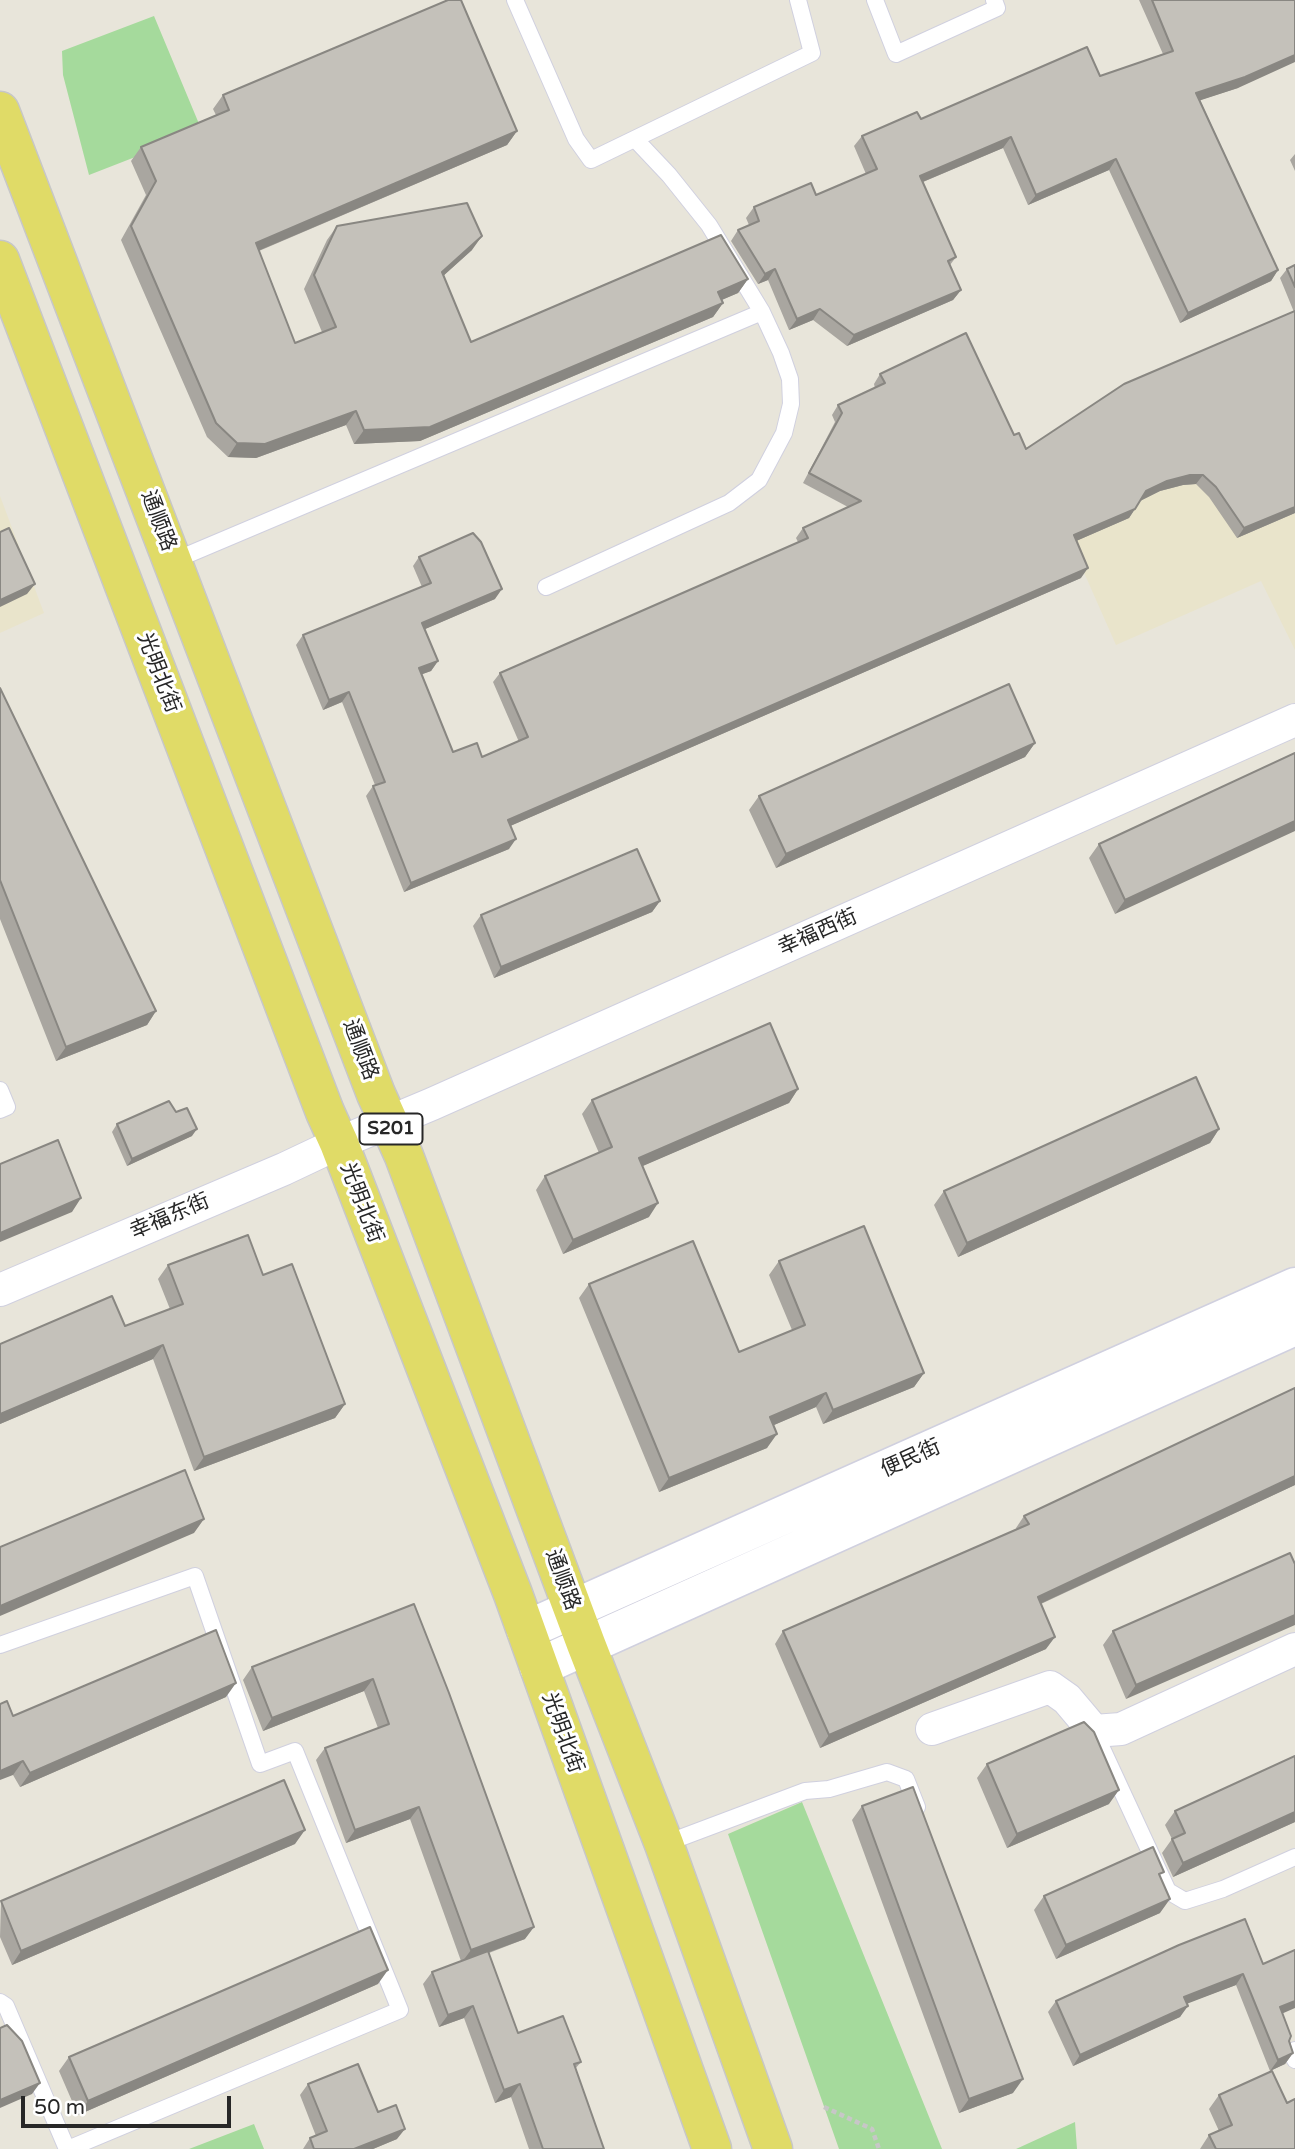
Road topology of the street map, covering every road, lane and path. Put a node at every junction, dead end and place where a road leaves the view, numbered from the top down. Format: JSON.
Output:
{"nodes":[{"id":1,"x":515,"y":0,"type":"edge"},
{"id":2,"x":799,"y":0,"type":"edge"},
{"id":3,"x":875,"y":0,"type":"edge"},
{"id":4,"x":994,"y":0,"type":"edge"},
{"id":5,"x":0,"y":111,"type":"edge"},
{"id":6,"x":635,"y":139,"type":"junction"},
{"id":7,"x":0,"y":260,"type":"edge"},
{"id":8,"x":761,"y":312,"type":"junction"},
{"id":9,"x":173,"y":561,"type":"junction"},
{"id":10,"x":546,"y":587,"type":"dead end"},
{"id":11,"x":1295,"y":720,"type":"edge"},
{"id":12,"x":0,"y":1090,"type":"edge"},
{"id":13,"x":0,"y":1110,"type":"edge"},
{"id":14,"x":387,"y":1122,"type":"junction"},
{"id":15,"x":339,"y":1143,"type":"junction"},
{"id":16,"x":1295,"y":1287,"type":"edge"},
{"id":17,"x":0,"y":1290,"type":"edge"},
{"id":18,"x":1295,"y":1326,"type":"edge"},
{"id":19,"x":580,"y":1627,"type":"junction"},
{"id":20,"x":526,"y":1630,"type":"junction"},
{"id":21,"x":0,"y":1645,"type":"edge"},
{"id":22,"x":1295,"y":1649,"type":"edge"},
{"id":23,"x":539,"y":1667,"type":"junction"},
{"id":24,"x":932,"y":1729,"type":"dead end"},
{"id":25,"x":1094,"y":1731,"type":"junction"},
{"id":26,"x":920,"y":1817,"type":"edge"},
{"id":27,"x":664,"y":1844,"type":"junction"},
{"id":28,"x":1295,"y":1857,"type":"edge"},
{"id":29,"x":0,"y":2002,"type":"edge"},
{"id":30,"x":1295,"y":2050,"type":"edge"},
{"id":31,"x":1295,"y":2060,"type":"edge"},
{"id":32,"x":824,"y":2107,"type":"dead end"},
{"id":33,"x":67,"y":2149,"type":"edge"},
{"id":34,"x":712,"y":2149,"type":"edge"},
{"id":35,"x":773,"y":2149,"type":"edge"},
{"id":36,"x":879,"y":2149,"type":"edge"}],
"edges":[{"from":1,"to":6,"type":"lane"},
{"from":2,"to":6,"type":"lane"},
{"from":3,"to":4,"type":"lane"},
{"from":5,"to":9,"type":"main road","name":"通顺路","number":"S201"},
{"from":6,"to":8,"type":"lane"},
{"from":7,"to":15,"type":"main road","name":"光明北街","number":"S201"},
{"from":8,"to":9,"type":"lane"},
{"from":8,"to":10,"type":"lane"},
{"from":9,"to":14,"type":"main road","name":"通顺路","number":"S201"},
{"from":11,"to":14,"type":"street","name":"幸福西街"},
{"from":12,"to":13,"type":"lane"},
{"from":14,"to":15,"type":"street","name":"幸福西街"},
{"from":14,"to":19,"type":"main road","name":"通顺路","number":"S201"},
{"from":15,"to":17,"type":"street","name":"幸福东街"},
{"from":15,"to":20,"type":"main road","name":"光明北街","number":"S201"},
{"from":16,"to":19,"type":"street","name":"便民街"},
{"from":18,"to":19,"type":"street","name":"便民街"},
{"from":19,"to":20,"type":"street","name":"便民街"},
{"from":19,"to":23,"type":"street","name":"便民街"},
{"from":19,"to":27,"type":"main road","name":"通顺路","number":"S201"},
{"from":20,"to":23,"type":"main road","name":"光明北街","number":"S201"},
{"from":21,"to":33,"type":"lane"},
{"from":22,"to":25,"type":"street"},
{"from":23,"to":34,"type":"main road","name":"光明北街","number":"S201"},
{"from":24,"to":25,"type":"street"},
{"from":25,"to":28,"type":"lane"},
{"from":26,"to":27,"type":"lane"},
{"from":27,"to":35,"type":"main road","name":"通顺路","number":"S201"},
{"from":29,"to":33,"type":"lane"},
{"from":30,"to":31,"type":"lane"},
{"from":32,"to":36,"type":"path"}]}
